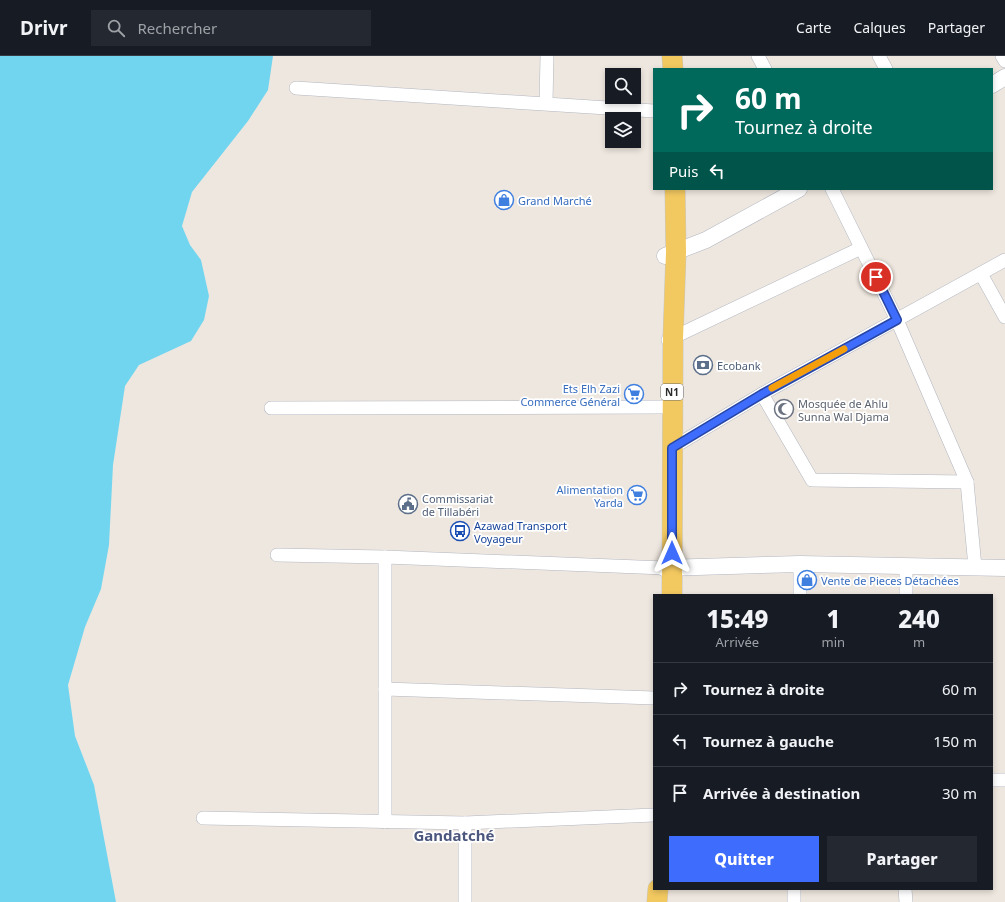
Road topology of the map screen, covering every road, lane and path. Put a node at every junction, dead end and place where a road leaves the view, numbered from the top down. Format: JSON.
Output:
{"nodes":[{"id":1,"x":547,"y":56,"type":"edge"},
{"id":2,"x":664,"y":56,"type":"edge"},
{"id":3,"x":672,"y":56,"type":"edge"},
{"id":4,"x":758,"y":56,"type":"edge"},
{"id":5,"x":879,"y":56,"type":"edge"},
{"id":6,"x":1002,"y":56,"type":"edge"},
{"id":7,"x":1005,"y":61,"type":"edge"},
{"id":8,"x":664,"y":68,"type":"edge"},
{"id":9,"x":673,"y":68,"type":"edge"},
{"id":10,"x":764,"y":68,"type":"edge"},
{"id":11,"x":885,"y":68,"type":"edge"},
{"id":12,"x":1005,"y":77,"type":"edge"},
{"id":13,"x":993,"y":84,"type":"edge"},
{"id":14,"x":296,"y":88,"type":"dead end"},
{"id":15,"x":546,"y":103,"type":"junction"},
{"id":16,"x":653,"y":111,"type":"edge"},
{"id":17,"x":665,"y":190,"type":"edge"},
{"id":18,"x":675,"y":190,"type":"edge"},
{"id":19,"x":797,"y":190,"type":"edge"},
{"id":20,"x":833,"y":190,"type":"edge"},
{"id":21,"x":862,"y":248,"type":"junction"},
{"id":22,"x":671,"y":254,"type":"junction"},
{"id":23,"x":1005,"y":260,"type":"edge"},
{"id":24,"x":981,"y":274,"type":"junction"},
{"id":25,"x":1005,"y":317,"type":"edge"},
{"id":26,"x":897,"y":320,"type":"junction"},
{"id":27,"x":669,"y":340,"type":"junction"},
{"id":28,"x":762,"y":394,"type":"junction"},
{"id":29,"x":663,"y":407,"type":"junction"},
{"id":30,"x":271,"y":408,"type":"dead end"},
{"id":31,"x":672,"y":448,"type":"junction"},
{"id":32,"x":966,"y":482,"type":"junction"},
{"id":33,"x":277,"y":555,"type":"dead end"},
{"id":34,"x":385,"y":557,"type":"junction"},
{"id":35,"x":800,"y":564,"type":"junction"},
{"id":36,"x":906,"y":566,"type":"junction"},
{"id":37,"x":975,"y":567,"type":"junction"},
{"id":38,"x":668,"y":568,"type":"junction"},
{"id":39,"x":1005,"y":568,"type":"edge"},
{"id":40,"x":663,"y":594,"type":"edge"},
{"id":41,"x":672,"y":594,"type":"edge"},
{"id":42,"x":800,"y":594,"type":"edge"},
{"id":43,"x":906,"y":594,"type":"edge"},
{"id":44,"x":385,"y":689,"type":"junction"},
{"id":45,"x":653,"y":698,"type":"edge"},
{"id":46,"x":993,"y":780,"type":"edge"},
{"id":47,"x":1005,"y":780,"type":"edge"},
{"id":48,"x":653,"y":815,"type":"edge"},
{"id":49,"x":203,"y":818,"type":"dead end"},
{"id":50,"x":385,"y":822,"type":"junction"},
{"id":51,"x":465,"y":823,"type":"junction"},
{"id":52,"x":658,"y":890,"type":"edge"},
{"id":53,"x":666,"y":890,"type":"edge"},
{"id":54,"x":794,"y":890,"type":"edge"},
{"id":55,"x":905,"y":890,"type":"edge"},
{"id":56,"x":465,"y":902,"type":"edge"},
{"id":57,"x":657,"y":902,"type":"edge"},
{"id":58,"x":666,"y":902,"type":"edge"},
{"id":59,"x":794,"y":902,"type":"edge"},
{"id":60,"x":906,"y":902,"type":"edge"}],
"edges":[{"from":1,"to":15,"type":"street"},
{"from":2,"to":8,"type":"main road"},
{"from":3,"to":9,"type":"main road"},
{"from":4,"to":10,"type":"street"},
{"from":5,"to":11,"type":"street"},
{"from":6,"to":7,"type":"street"},
{"from":12,"to":13,"type":"street"},
{"from":14,"to":15,"type":"street"},
{"from":15,"to":16,"type":"street"},
{"from":17,"to":22,"type":"main road","number":"N1"},
{"from":18,"to":22,"type":"main road","number":"N1"},
{"from":19,"to":22,"type":"street"},
{"from":20,"to":21,"type":"street"},
{"from":21,"to":26,"type":"street"},
{"from":21,"to":27,"type":"street"},
{"from":22,"to":27,"type":"main road","number":"N1"},
{"from":23,"to":24,"type":"street"},
{"from":24,"to":25,"type":"street"},
{"from":24,"to":26,"type":"street"},
{"from":26,"to":28,"type":"street"},
{"from":26,"to":32,"type":"street"},
{"from":27,"to":29,"type":"main road","number":"N1"},
{"from":27,"to":31,"type":"main road","number":"N1"},
{"from":28,"to":31,"type":"street"},
{"from":28,"to":32,"type":"street"},
{"from":29,"to":30,"type":"street"},
{"from":29,"to":38,"type":"main road","number":"N1"},
{"from":31,"to":38,"type":"main road","number":"N1"},
{"from":32,"to":37,"type":"street"},
{"from":33,"to":34,"type":"street"},
{"from":34,"to":38,"type":"street"},
{"from":34,"to":44,"type":"street"},
{"from":35,"to":36,"type":"street"},
{"from":35,"to":38,"type":"street"},
{"from":35,"to":42,"type":"street"},
{"from":36,"to":37,"type":"street"},
{"from":36,"to":43,"type":"street"},
{"from":37,"to":39,"type":"street"},
{"from":38,"to":40,"type":"main road","number":"N1"},
{"from":38,"to":41,"type":"main road","number":"N1"},
{"from":44,"to":45,"type":"street"},
{"from":44,"to":50,"type":"street"},
{"from":46,"to":47,"type":"street"},
{"from":48,"to":51,"type":"street"},
{"from":49,"to":50,"type":"street"},
{"from":50,"to":51,"type":"street"},
{"from":51,"to":56,"type":"street"},
{"from":52,"to":57,"type":"main road"},
{"from":53,"to":58,"type":"main road"},
{"from":54,"to":59,"type":"street"},
{"from":55,"to":60,"type":"street"}]}
